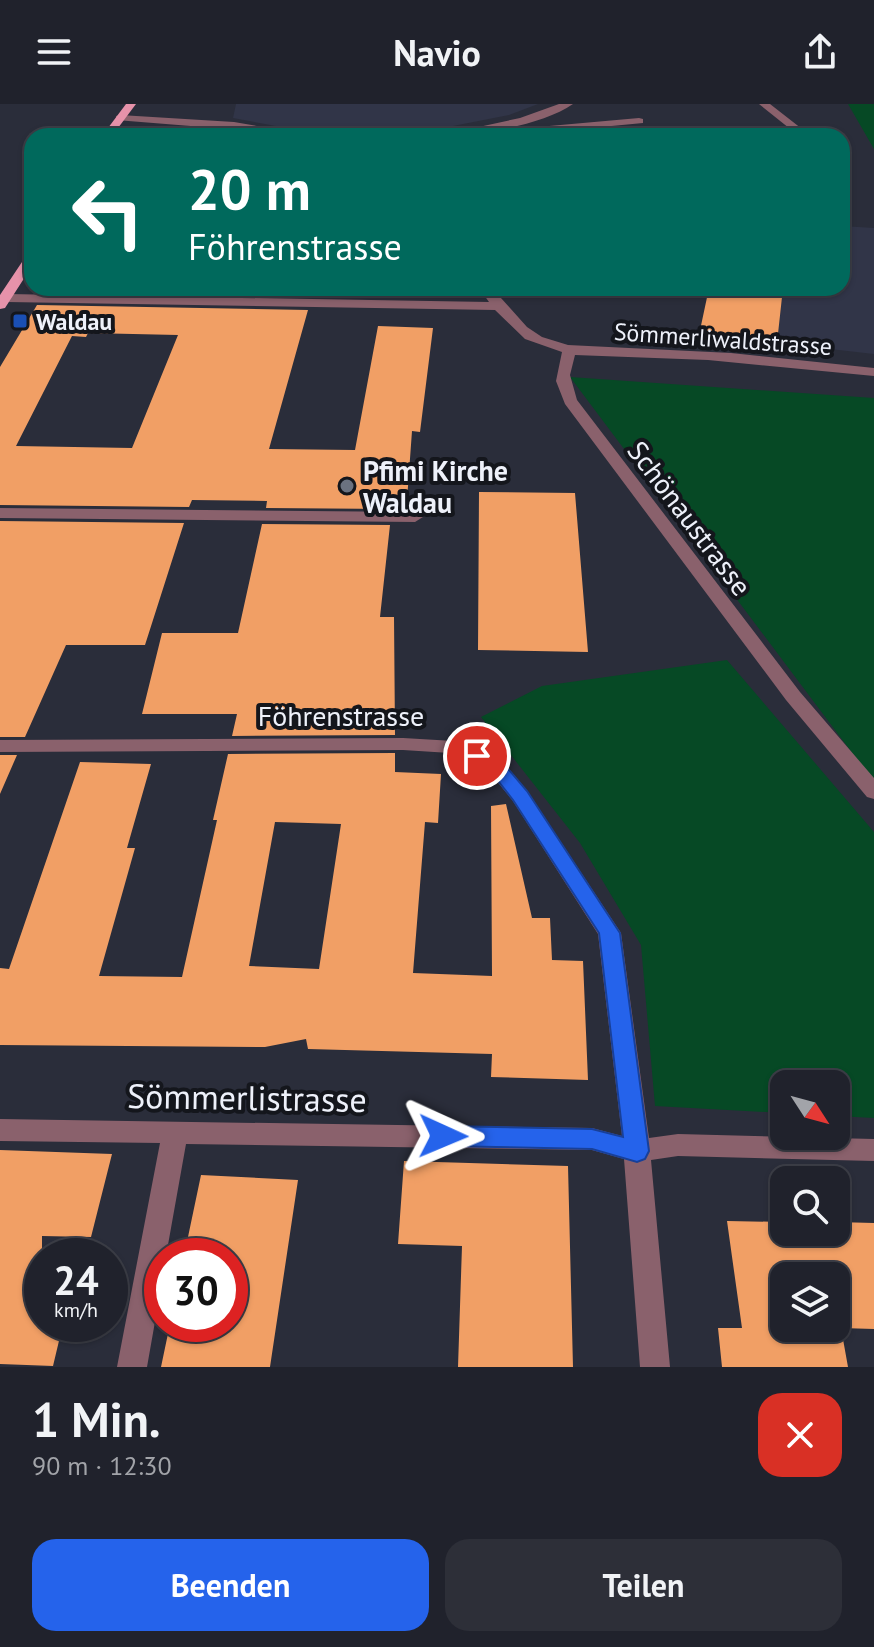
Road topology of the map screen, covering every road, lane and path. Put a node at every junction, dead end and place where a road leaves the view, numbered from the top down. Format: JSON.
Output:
{"nodes":[{"id":1,"x":131,"y":104,"type":"edge"},
{"id":2,"x":568,"y":104,"type":"edge"},
{"id":3,"x":764,"y":104,"type":"edge"},
{"id":4,"x":120,"y":118,"type":"junction"},
{"id":5,"x":639,"y":121,"type":"dead end"},
{"id":6,"x":113,"y":128,"type":"edge"},
{"id":7,"x":254,"y":128,"type":"edge"},
{"id":8,"x":485,"y":128,"type":"edge"},
{"id":9,"x":560,"y":128,"type":"edge"},
{"id":10,"x":796,"y":128,"type":"edge"},
{"id":11,"x":24,"y":268,"type":"edge"},
{"id":12,"x":186,"y":296,"type":"edge"},
{"id":13,"x":248,"y":296,"type":"edge"},
{"id":14,"x":491,"y":296,"type":"edge"},
{"id":15,"x":3,"y":301,"type":"edge"},
{"id":16,"x":499,"y":306,"type":"junction"},
{"id":17,"x":570,"y":349,"type":"junction"},
{"id":18,"x":874,"y":372,"type":"edge"},
{"id":19,"x":0,"y":513,"type":"edge"},
{"id":20,"x":415,"y":517,"type":"dead end"},
{"id":21,"x":0,"y":746,"type":"edge"},
{"id":22,"x":874,"y":792,"type":"edge"},
{"id":23,"x":0,"y":1130,"type":"edge"},
{"id":24,"x":175,"y":1132,"type":"junction"},
{"id":25,"x":874,"y":1150,"type":"edge"},
{"id":26,"x":637,"y":1151,"type":"junction"},
{"id":27,"x":132,"y":1367,"type":"edge"},
{"id":28,"x":655,"y":1367,"type":"edge"}],
"edges":[{"from":1,"to":4,"type":"main road"},
{"from":2,"to":8,"type":"street"},
{"from":3,"to":10,"type":"street"},
{"from":4,"to":6,"type":"main road"},
{"from":4,"to":7,"type":"street"},
{"from":5,"to":9,"type":"street"},
{"from":11,"to":15,"type":"main road"},
{"from":12,"to":15,"type":"street"},
{"from":13,"to":16,"type":"street"},
{"from":14,"to":16,"type":"street"},
{"from":16,"to":17,"type":"street"},
{"from":17,"to":18,"type":"street","name":"Sömmerliwaldstrasse"},
{"from":17,"to":22,"type":"street","name":"Schönaustrasse"},
{"from":19,"to":20,"type":"street"},
{"from":21,"to":26,"type":"street","name":"Föhrenstrasse"},
{"from":23,"to":24,"type":"street","name":"Sömmerlistrasse"},
{"from":24,"to":26,"type":"street","name":"Sömmerlistrasse"},
{"from":24,"to":27,"type":"street"},
{"from":25,"to":26,"type":"street","name":"Sömmerlistrasse"},
{"from":26,"to":28,"type":"street","name":"Föhrenstrasse"}]}
